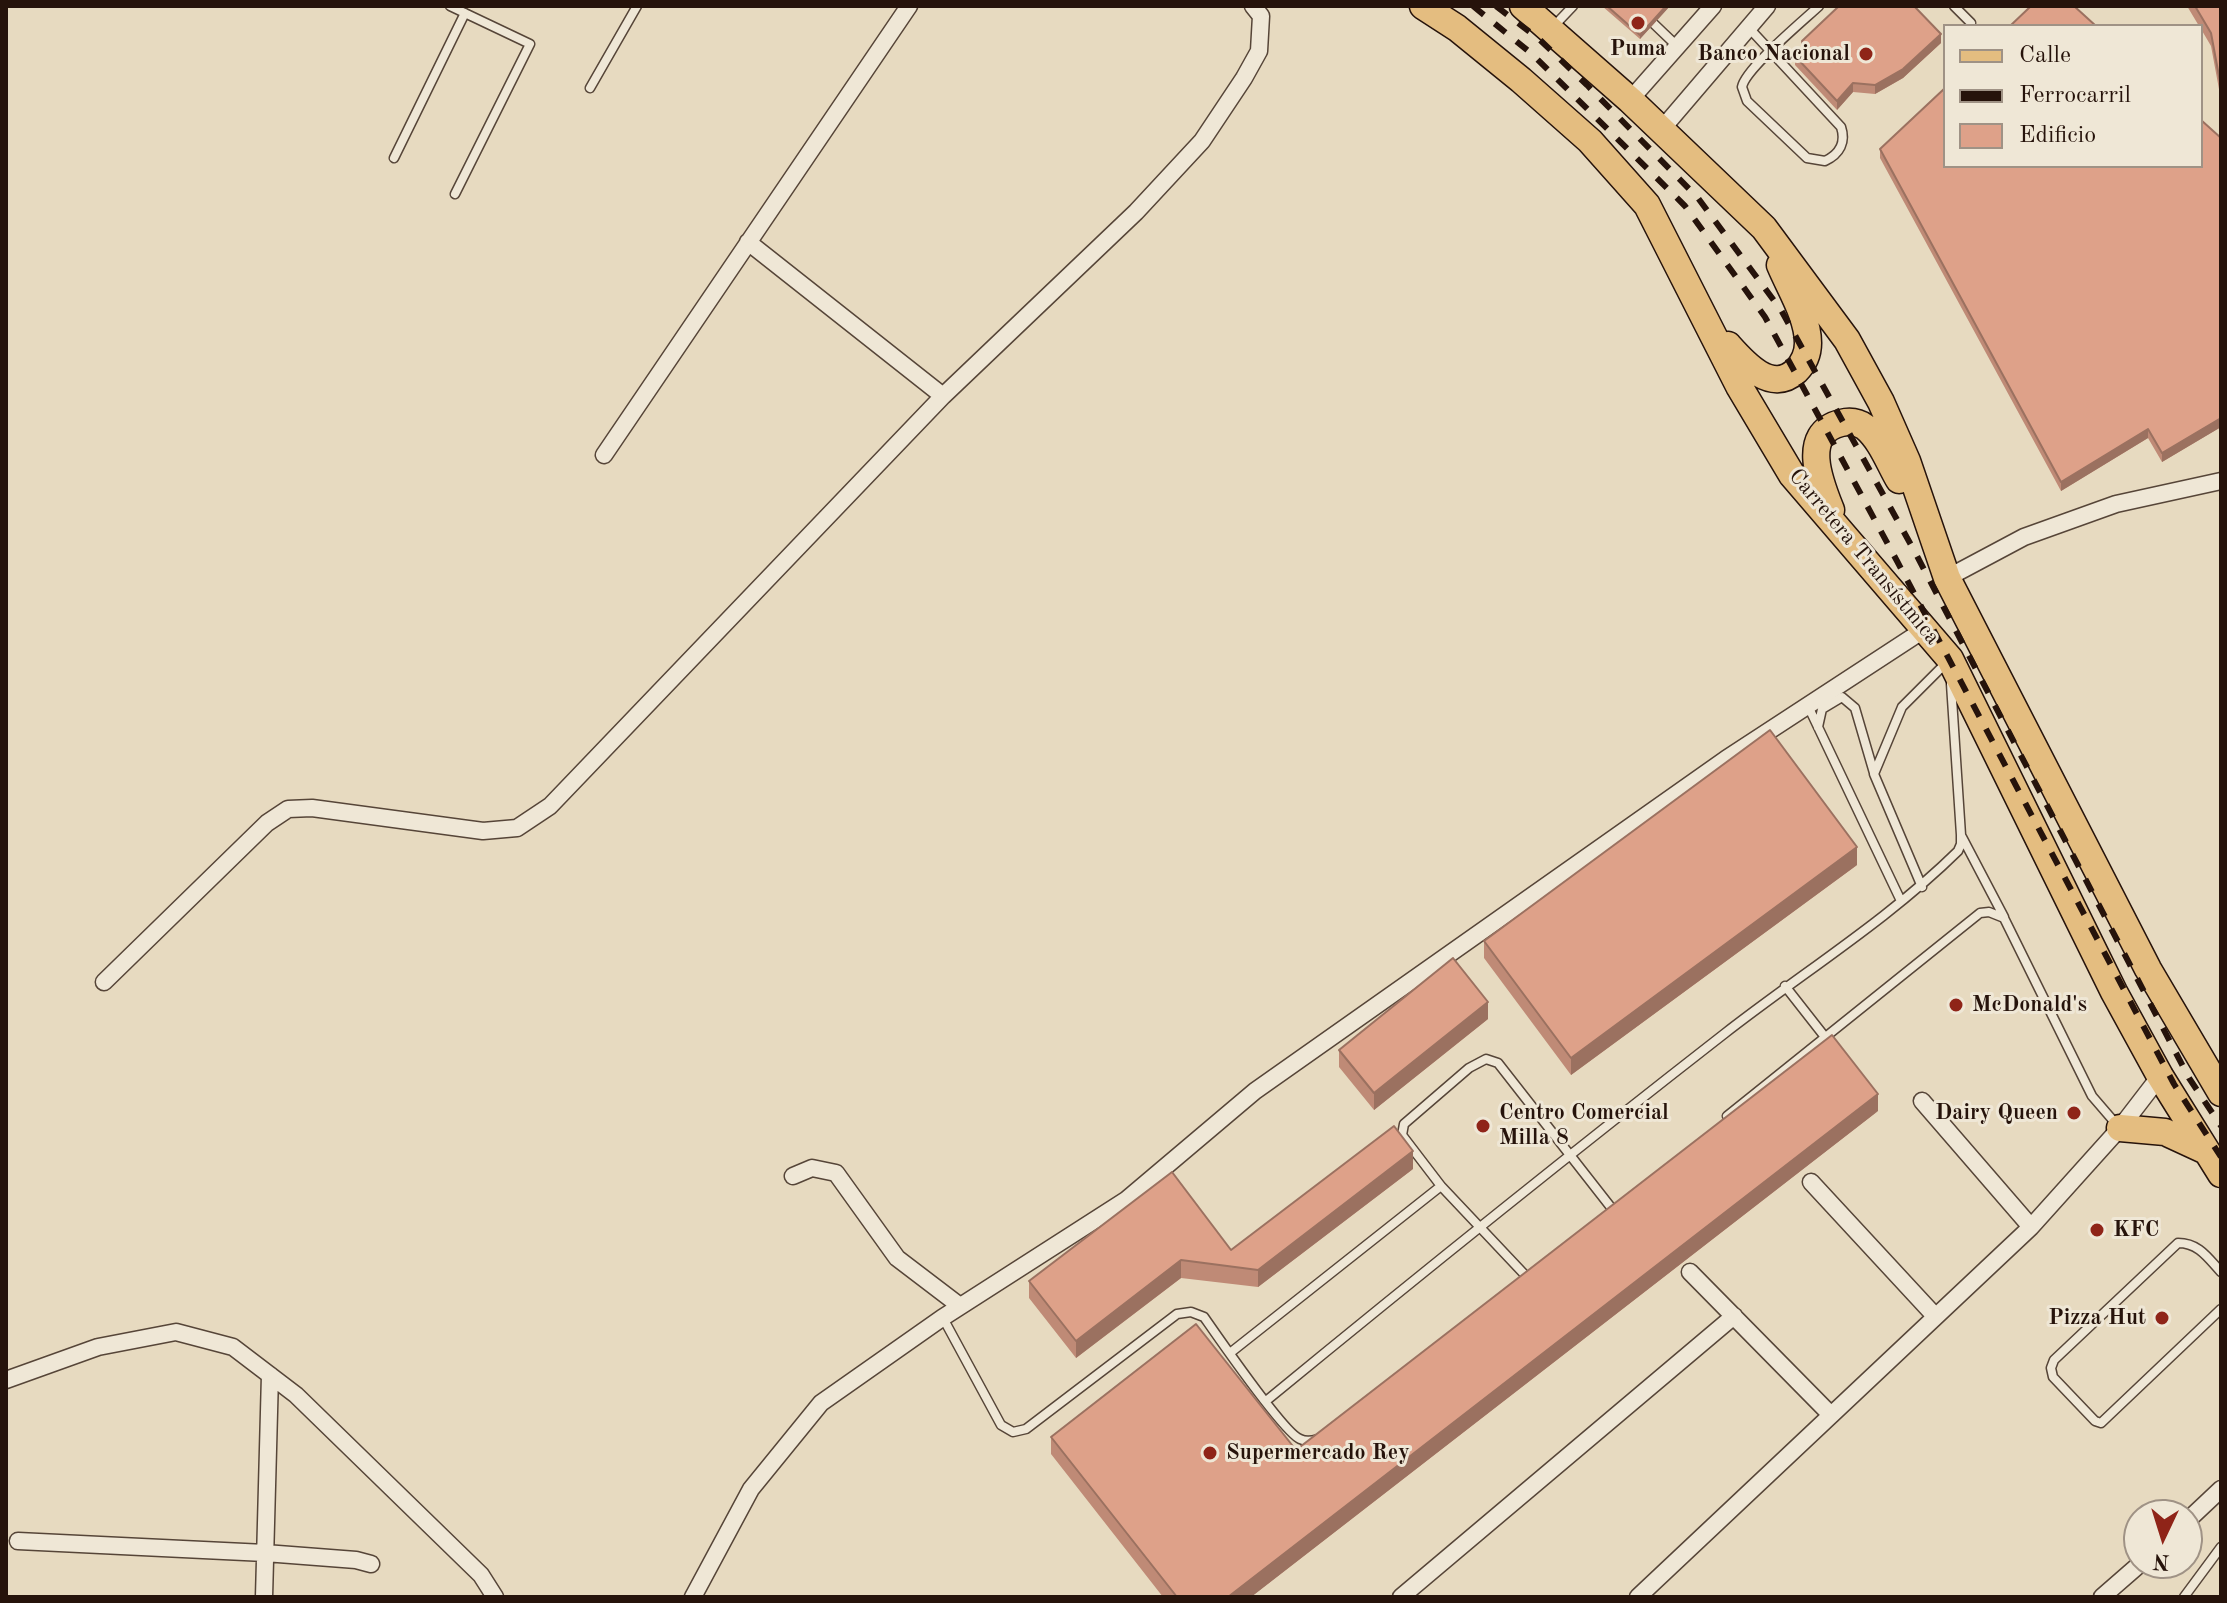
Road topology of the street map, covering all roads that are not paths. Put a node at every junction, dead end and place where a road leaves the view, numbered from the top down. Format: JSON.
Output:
{"nodes":[{"id":1,"x":450,"y":6,"type":"edge"},
{"id":2,"x":637,"y":6,"type":"edge"},
{"id":3,"x":909,"y":6,"type":"edge"},
{"id":4,"x":1253,"y":6,"type":"edge"},
{"id":5,"x":1426,"y":6,"type":"edge"},
{"id":6,"x":1509,"y":6,"type":"edge"},
{"id":7,"x":1523,"y":6,"type":"edge"},
{"id":8,"x":1573,"y":6,"type":"edge"},
{"id":9,"x":1713,"y":6,"type":"edge"},
{"id":10,"x":1767,"y":6,"type":"edge"},
{"id":11,"x":1819,"y":6,"type":"edge"},
{"id":12,"x":1954,"y":6,"type":"edge"},
{"id":13,"x":465,"y":13,"type":"junction"},
{"id":14,"x":1971,"y":23,"type":"dead end"},
{"id":15,"x":1654,"y":24,"type":"edge"},
{"id":16,"x":1749,"y":27,"type":"junction"},
{"id":17,"x":1551,"y":29,"type":"junction"},
{"id":18,"x":1677,"y":46,"type":"junction"},
{"id":19,"x":1771,"y":51,"type":"junction"},
{"id":20,"x":590,"y":88,"type":"dead end"},
{"id":21,"x":1630,"y":100,"type":"junction"},
{"id":22,"x":1662,"y":129,"type":"junction"},
{"id":23,"x":394,"y":158,"type":"dead end"},
{"id":24,"x":455,"y":194,"type":"dead end"},
{"id":25,"x":1764,"y":228,"type":"junction"},
{"id":26,"x":748,"y":242,"type":"junction"},
{"id":27,"x":1708,"y":321,"type":"junction"},
{"id":28,"x":943,"y":396,"type":"junction"},
{"id":29,"x":604,"y":455,"type":"dead end"},
{"id":30,"x":2221,"y":481,"type":"edge"},
{"id":31,"x":1841,"y":534,"type":"junction"},
{"id":32,"x":1930,"y":535,"type":"junction"},
{"id":33,"x":1947,"y":578,"type":"junction"},
{"id":34,"x":1925,"y":629,"type":"junction"},
{"id":35,"x":1950,"y":659,"type":"junction"},
{"id":36,"x":1808,"y":706,"type":"junction"},
{"id":37,"x":1817,"y":728,"type":"junction"},
{"id":38,"x":1874,"y":774,"type":"junction"},
{"id":39,"x":1961,"y":835,"type":"junction"},
{"id":40,"x":1922,"y":887,"type":"junction"},
{"id":41,"x":1901,"y":901,"type":"junction"},
{"id":42,"x":2004,"y":918,"type":"junction"},
{"id":43,"x":104,"y":982,"type":"dead end"},
{"id":44,"x":1785,"y":986,"type":"junction"},
{"id":45,"x":1825,"y":1037,"type":"junction"},
{"id":46,"x":2160,"y":1076,"type":"junction"},
{"id":47,"x":2221,"y":1093,"type":"edge"},
{"id":48,"x":1922,"y":1101,"type":"dead end"},
{"id":49,"x":1719,"y":1123,"type":"edge"},
{"id":50,"x":2120,"y":1128,"type":"junction"},
{"id":51,"x":2206,"y":1151,"type":"junction"},
{"id":52,"x":1569,"y":1155,"type":"junction"},
{"id":53,"x":2221,"y":1174,"type":"edge"},
{"id":54,"x":793,"y":1176,"type":"dead end"},
{"id":55,"x":1811,"y":1182,"type":"dead end"},
{"id":56,"x":1441,"y":1186,"type":"junction"},
{"id":57,"x":1624,"y":1200,"type":"edge"},
{"id":58,"x":1613,"y":1210,"type":"junction"},
{"id":59,"x":1600,"y":1219,"type":"edge"},
{"id":60,"x":1480,"y":1226,"type":"junction"},
{"id":61,"x":2031,"y":1227,"type":"junction"},
{"id":62,"x":1537,"y":1265,"type":"edge"},
{"id":63,"x":1690,"y":1272,"type":"dead end"},
{"id":64,"x":2221,"y":1272,"type":"edge"},
{"id":65,"x":1525,"y":1275,"type":"junction"},
{"id":66,"x":1513,"y":1284,"type":"edge"},
{"id":67,"x":960,"y":1306,"type":"junction"},
{"id":68,"x":2221,"y":1309,"type":"edge"},
{"id":69,"x":1734,"y":1316,"type":"junction"},
{"id":70,"x":1935,"y":1316,"type":"junction"},
{"id":71,"x":942,"y":1318,"type":"junction"},
{"id":72,"x":1230,"y":1353,"type":"junction"},
{"id":73,"x":270,"y":1375,"type":"junction"},
{"id":74,"x":6,"y":1380,"type":"edge"},
{"id":75,"x":1266,"y":1401,"type":"junction"},
{"id":76,"x":1831,"y":1415,"type":"junction"},
{"id":77,"x":1323,"y":1437,"type":"edge"},
{"id":78,"x":2221,"y":1489,"type":"edge"},
{"id":79,"x":2203,"y":1506,"type":"edge"},
{"id":80,"x":18,"y":1541,"type":"dead end"},
{"id":81,"x":2221,"y":1547,"type":"edge"},
{"id":82,"x":265,"y":1553,"type":"junction"},
{"id":83,"x":371,"y":1564,"type":"dead end"},
{"id":84,"x":2123,"y":1579,"type":"edge"},
{"id":85,"x":264,"y":1597,"type":"edge"},
{"id":86,"x":495,"y":1597,"type":"edge"},
{"id":87,"x":693,"y":1597,"type":"edge"},
{"id":88,"x":1401,"y":1597,"type":"edge"},
{"id":89,"x":1638,"y":1597,"type":"edge"},
{"id":90,"x":2102,"y":1597,"type":"edge"},
{"id":91,"x":2184,"y":1597,"type":"edge"}],
"edges":[{"from":1,"to":13,"type":"lane"},
{"from":2,"to":20,"type":"lane"},
{"from":3,"to":26,"type":"street"},
{"from":4,"to":28,"type":"street"},
{"from":5,"to":27,"type":"main road","name":"Carretera Transístmica"},
{"from":6,"to":21,"type":"main road"},
{"from":7,"to":17,"type":"main road","name":"Carretera Transístmica"},
{"from":8,"to":17,"type":"lane"},
{"from":9,"to":18,"type":"street"},
{"from":10,"to":16,"type":"street"},
{"from":11,"to":19,"type":"lane"},
{"from":12,"to":14,"type":"lane"},
{"from":13,"to":23,"type":"lane"},
{"from":13,"to":24,"type":"lane"},
{"from":15,"to":18,"type":"lane"},
{"from":16,"to":19,"type":"lane"},
{"from":16,"to":22,"type":"street"},
{"from":17,"to":21,"type":"main road","name":"Carretera Transístmica"},
{"from":18,"to":21,"type":"street"},
{"from":19,"to":19,"type":"lane"},
{"from":21,"to":22,"type":"main road","name":"Carretera Transístmica"},
{"from":22,"to":25,"type":"main road","name":"Carretera Transístmica"},
{"from":25,"to":27,"type":"main road"},
{"from":25,"to":32,"type":"main road","name":"Carretera Transístmica"},
{"from":26,"to":28,"type":"street"},
{"from":26,"to":29,"type":"street"},
{"from":27,"to":31,"type":"main road","name":"Carretera Transístmica"},
{"from":28,"to":43,"type":"street"},
{"from":30,"to":33,"type":"street"},
{"from":31,"to":32,"type":"main road"},
{"from":31,"to":34,"type":"main road","name":"Carretera Transístmica"},
{"from":32,"to":33,"type":"main road","name":"Carretera Transístmica"},
{"from":33,"to":47,"type":"main road","name":"Carretera Transístmica"},
{"from":34,"to":35,"type":"main road","name":"Carretera Transístmica"},
{"from":34,"to":36,"type":"street"},
{"from":35,"to":38,"type":"lane"},
{"from":35,"to":39,"type":"lane"},
{"from":35,"to":46,"type":"main road","name":"Carretera Transístmica"},
{"from":36,"to":37,"type":"lane"},
{"from":36,"to":67,"type":"street"},
{"from":37,"to":38,"type":"lane"},
{"from":37,"to":41,"type":"lane"},
{"from":38,"to":40,"type":"lane"},
{"from":39,"to":40,"type":"lane"},
{"from":39,"to":42,"type":"lane"},
{"from":40,"to":41,"type":"lane"},
{"from":41,"to":44,"type":"lane"},
{"from":42,"to":45,"type":"lane"},
{"from":42,"to":50,"type":"lane"},
{"from":44,"to":45,"type":"lane"},
{"from":44,"to":52,"type":"lane"},
{"from":45,"to":49,"type":"lane"},
{"from":46,"to":50,"type":"street"},
{"from":46,"to":51,"type":"main road","name":"Carretera Transístmica"},
{"from":48,"to":61,"type":"street"},
{"from":50,"to":51,"type":"main road"},
{"from":50,"to":61,"type":"street"},
{"from":51,"to":53,"type":"main road","name":"Carretera Transístmica"},
{"from":52,"to":56,"type":"lane"},
{"from":52,"to":58,"type":"lane"},
{"from":52,"to":60,"type":"lane"},
{"from":54,"to":67,"type":"street"},
{"from":55,"to":70,"type":"street"},
{"from":56,"to":60,"type":"lane"},
{"from":56,"to":72,"type":"lane"},
{"from":57,"to":58,"type":"lane"},
{"from":58,"to":59,"type":"lane"},
{"from":60,"to":65,"type":"lane"},
{"from":60,"to":75,"type":"lane"},
{"from":61,"to":70,"type":"street"},
{"from":62,"to":65,"type":"lane"},
{"from":63,"to":69,"type":"street"},
{"from":64,"to":68,"type":"lane"},
{"from":65,"to":66,"type":"lane"},
{"from":67,"to":71,"type":"street"},
{"from":69,"to":76,"type":"street"},
{"from":69,"to":88,"type":"street"},
{"from":70,"to":76,"type":"street"},
{"from":71,"to":72,"type":"lane"},
{"from":71,"to":87,"type":"street"},
{"from":72,"to":75,"type":"lane"},
{"from":73,"to":74,"type":"street"},
{"from":73,"to":82,"type":"street"},
{"from":73,"to":86,"type":"street"},
{"from":75,"to":77,"type":"lane"},
{"from":76,"to":89,"type":"street"},
{"from":78,"to":79,"type":"street"},
{"from":80,"to":82,"type":"street"},
{"from":81,"to":91,"type":"lane"},
{"from":82,"to":83,"type":"street"},
{"from":82,"to":85,"type":"street"},
{"from":84,"to":90,"type":"street"}]}
